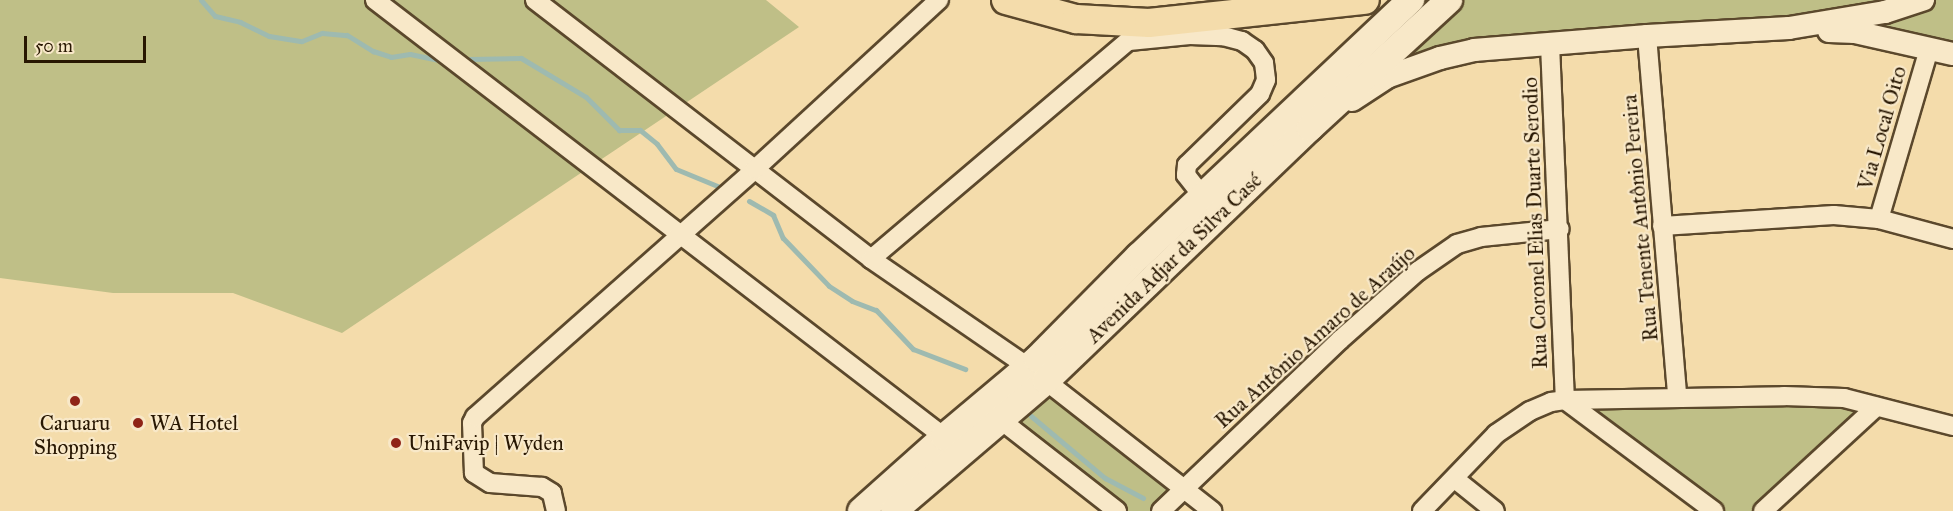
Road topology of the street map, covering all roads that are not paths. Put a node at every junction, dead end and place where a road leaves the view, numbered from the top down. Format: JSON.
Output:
{"nodes":[{"id":1,"x":375,"y":0,"type":"edge"},
{"id":2,"x":535,"y":0,"type":"edge"},
{"id":3,"x":939,"y":0,"type":"edge"},
{"id":4,"x":1006,"y":0,"type":"edge"},
{"id":5,"x":1365,"y":0,"type":"edge"},
{"id":6,"x":1411,"y":0,"type":"edge"},
{"id":7,"x":1449,"y":0,"type":"edge"},
{"id":8,"x":1923,"y":0,"type":"edge"},
{"id":9,"x":1789,"y":28,"type":"junction"},
{"id":10,"x":1139,"y":32,"type":"junction"},
{"id":11,"x":1647,"y":36,"type":"junction"},
{"id":12,"x":1550,"y":44,"type":"junction"},
{"id":13,"x":1929,"y":49,"type":"junction"},
{"id":14,"x":1953,"y":54,"type":"edge"},
{"id":15,"x":1310,"y":128,"type":"junction"},
{"id":16,"x":754,"y":169,"type":"junction"},
{"id":17,"x":1203,"y":197,"type":"junction"},
{"id":18,"x":1879,"y":219,"type":"junction"},
{"id":19,"x":1662,"y":226,"type":"junction"},
{"id":20,"x":1560,"y":229,"type":"junction"},
{"id":21,"x":682,"y":234,"type":"junction"},
{"id":22,"x":1953,"y":239,"type":"edge"},
{"id":23,"x":871,"y":259,"type":"junction"},
{"id":24,"x":1037,"y":374,"type":"junction"},
{"id":25,"x":1677,"y":397,"type":"junction"},
{"id":26,"x":1564,"y":400,"type":"junction"},
{"id":27,"x":1876,"y":406,"type":"junction"},
{"id":28,"x":1002,"y":421,"type":"junction"},
{"id":29,"x":1953,"y":426,"type":"edge"},
{"id":30,"x":944,"y":436,"type":"junction"},
{"id":31,"x":1455,"y":479,"type":"junction"},
{"id":32,"x":1183,"y":488,"type":"junction"},
{"id":33,"x":556,"y":511,"type":"edge"},
{"id":34,"x":861,"y":511,"type":"edge"},
{"id":35,"x":894,"y":511,"type":"edge"},
{"id":36,"x":1117,"y":511,"type":"edge"},
{"id":37,"x":1161,"y":511,"type":"edge"},
{"id":38,"x":1212,"y":511,"type":"edge"},
{"id":39,"x":1422,"y":511,"type":"edge"},
{"id":40,"x":1496,"y":511,"type":"edge"},
{"id":41,"x":1714,"y":511,"type":"edge"},
{"id":42,"x":1763,"y":511,"type":"edge"}],
"edges":[{"from":1,"to":21,"type":"street"},
{"from":2,"to":16,"type":"street"},
{"from":3,"to":16,"type":"street"},
{"from":4,"to":10,"type":"main road"},
{"from":5,"to":10,"type":"main road"},
{"from":6,"to":17,"type":"main road","name":"Avenida Adjar da Silva Casé"},
{"from":7,"to":15,"type":"main road","name":"Avenida Adjar da Silva Casé"},
{"from":8,"to":9,"type":"street"},
{"from":9,"to":11,"type":"street"},
{"from":9,"to":13,"type":"street"},
{"from":10,"to":17,"type":"street"},
{"from":10,"to":23,"type":"street"},
{"from":11,"to":12,"type":"street"},
{"from":11,"to":19,"type":"street","name":"Rua Tenente Antônio Pereira"},
{"from":12,"to":15,"type":"street"},
{"from":12,"to":20,"type":"street","name":"Rua Coronel Elias Duarte Serodio"},
{"from":13,"to":14,"type":"street"},
{"from":13,"to":18,"type":"street","name":"Via Local Oito"},
{"from":15,"to":24,"type":"main road","name":"Avenida Adjar da Silva Casé"},
{"from":16,"to":21,"type":"street"},
{"from":16,"to":23,"type":"street"},
{"from":17,"to":24,"type":"main road","name":"Avenida Adjar da Silva Casé"},
{"from":18,"to":19,"type":"street"},
{"from":18,"to":22,"type":"street"},
{"from":19,"to":25,"type":"street","name":"Rua Tenente Antônio Pereira"},
{"from":20,"to":26,"type":"street","name":"Rua Coronel Elias Duarte Serodio"},
{"from":20,"to":32,"type":"street","name":"Rua Antônio Amaro de Araújo"},
{"from":21,"to":30,"type":"street"},
{"from":21,"to":33,"type":"street"},
{"from":23,"to":24,"type":"street"},
{"from":24,"to":28,"type":"main road","name":"Avenida Adjar da Silva Casé"},
{"from":24,"to":30,"type":"main road","name":"Avenida Adjar da Silva Casé"},
{"from":24,"to":32,"type":"street"},
{"from":25,"to":26,"type":"street"},
{"from":25,"to":27,"type":"street"},
{"from":26,"to":31,"type":"street"},
{"from":26,"to":41,"type":"street"},
{"from":27,"to":29,"type":"street"},
{"from":27,"to":42,"type":"street"},
{"from":28,"to":35,"type":"main road","name":"Avenida Adjar da Silva Casé"},
{"from":28,"to":36,"type":"street"},
{"from":30,"to":34,"type":"main road","name":"Avenida Adjar da Silva Casé"},
{"from":31,"to":39,"type":"street"},
{"from":31,"to":40,"type":"street"},
{"from":32,"to":37,"type":"street","name":"Rua Antônio Amaro de Araújo"},
{"from":32,"to":38,"type":"street"}]}
